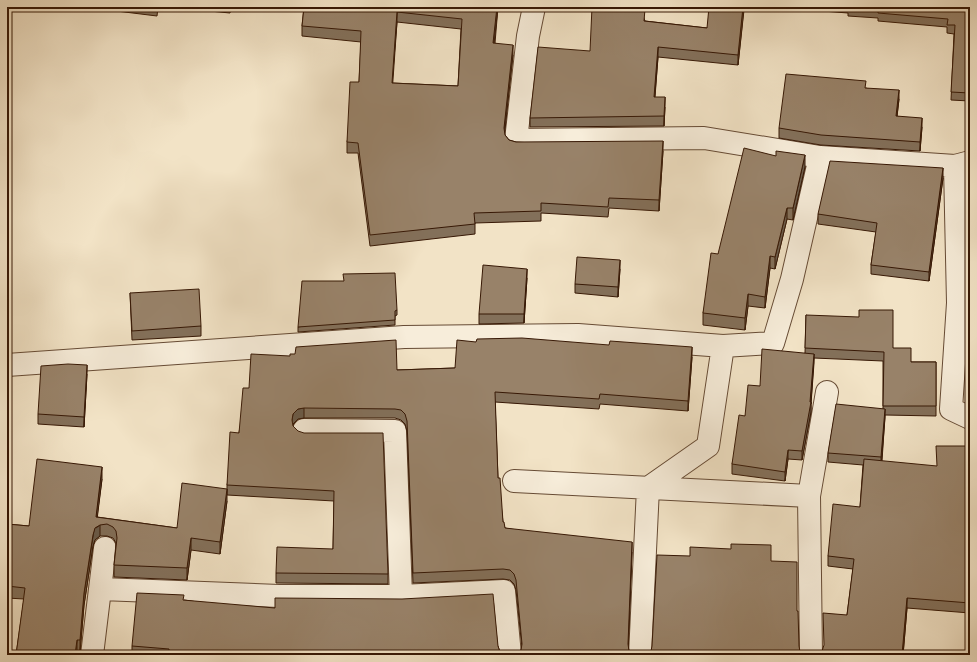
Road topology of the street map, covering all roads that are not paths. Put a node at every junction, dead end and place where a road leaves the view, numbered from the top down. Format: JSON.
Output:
{"nodes":[{"id":1,"x":534,"y":7,"type":"edge"},
{"id":2,"x":820,"y":157,"type":"junction"},
{"id":3,"x":962,"y":164,"type":"edge"},
{"id":4,"x":964,"y":303,"type":"edge"},
{"id":5,"x":723,"y":346,"type":"junction"},
{"id":6,"x":7,"y":365,"type":"edge"},
{"id":7,"x":827,"y":392,"type":"dead end"},
{"id":8,"x":970,"y":418,"type":"edge"},
{"id":9,"x":304,"y":430,"type":"dead end"},
{"id":10,"x":514,"y":481,"type":"dead end"},
{"id":11,"x":648,"y":488,"type":"junction"},
{"id":12,"x":809,"y":496,"type":"junction"},
{"id":13,"x":105,"y":548,"type":"dead end"},
{"id":14,"x":101,"y":589,"type":"junction"},
{"id":15,"x":401,"y":596,"type":"junction"},
{"id":16,"x":92,"y":655,"type":"edge"},
{"id":17,"x":510,"y":655,"type":"edge"},
{"id":18,"x":640,"y":655,"type":"edge"},
{"id":19,"x":811,"y":655,"type":"edge"}],
"edges":[{"from":1,"to":2,"type":"street"},
{"from":2,"to":3,"type":"street"},
{"from":2,"to":5,"type":"street"},
{"from":3,"to":4,"type":"street"},
{"from":4,"to":8,"type":"street"},
{"from":5,"to":6,"type":"street"},
{"from":5,"to":11,"type":"street"},
{"from":7,"to":12,"type":"street"},
{"from":9,"to":15,"type":"street"},
{"from":10,"to":11,"type":"street"},
{"from":11,"to":12,"type":"street"},
{"from":11,"to":18,"type":"street"},
{"from":12,"to":19,"type":"street"},
{"from":13,"to":14,"type":"street"},
{"from":14,"to":15,"type":"street"},
{"from":14,"to":16,"type":"street"},
{"from":15,"to":17,"type":"street"}]}
